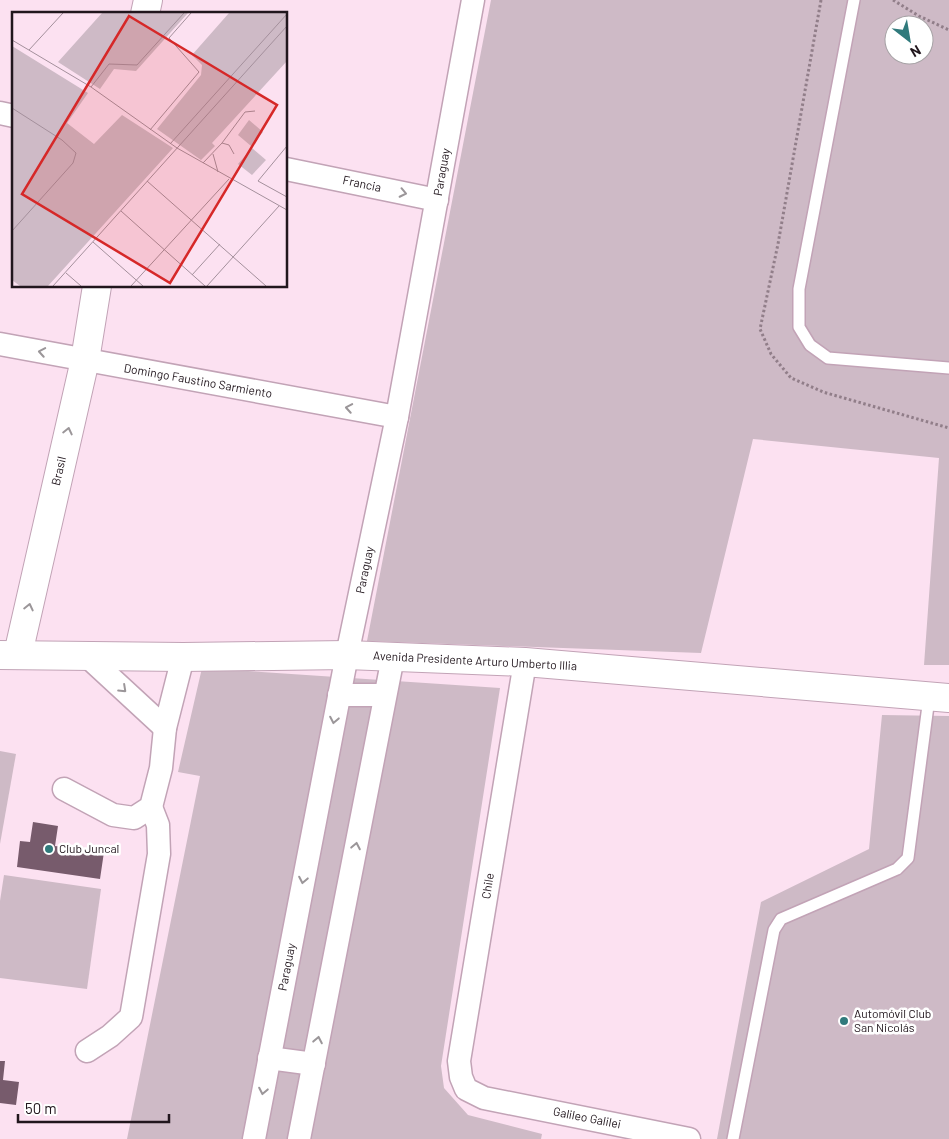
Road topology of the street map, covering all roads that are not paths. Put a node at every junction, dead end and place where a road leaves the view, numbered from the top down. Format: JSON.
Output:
{"nodes":[{"id":1,"x":473,"y":0,"type":"edge"},
{"id":2,"x":854,"y":0,"type":"edge"},
{"id":3,"x":288,"y":168,"type":"edge"},
{"id":4,"x":437,"y":200,"type":"junction"},
{"id":5,"x":97,"y":288,"type":"edge"},
{"id":6,"x":0,"y":344,"type":"edge"},
{"id":7,"x":84,"y":360,"type":"junction"},
{"id":8,"x":949,"y":368,"type":"edge"},
{"id":9,"x":397,"y":417,"type":"junction"},
{"id":10,"x":9,"y":654,"type":"edge"},
{"id":11,"x":347,"y":655,"type":"junction"},
{"id":12,"x":87,"y":656,"type":"junction"},
{"id":13,"x":183,"y":657,"type":"junction"},
{"id":14,"x":393,"y":657,"type":"junction"},
{"id":15,"x":525,"y":662,"type":"junction"},
{"id":16,"x":339,"y":694,"type":"junction"},
{"id":17,"x":385,"y":695,"type":"junction"},
{"id":18,"x":939,"y":698,"type":"edge"},
{"id":19,"x":165,"y":728,"type":"junction"},
{"id":20,"x":64,"y":789,"type":"dead end"},
{"id":21,"x":151,"y":807,"type":"junction"},
{"id":22,"x":87,"y":1051,"type":"dead end"},
{"id":23,"x":269,"y":1058,"type":"junction"},
{"id":24,"x":314,"y":1064,"type":"junction"},
{"id":25,"x":484,"y":1098,"type":"joint"},
{"id":26,"x":254,"y":1139,"type":"edge"},
{"id":27,"x":299,"y":1139,"type":"edge"},
{"id":28,"x":689,"y":1139,"type":"edge"},
{"id":29,"x":733,"y":1139,"type":"edge"}],
"edges":[{"from":1,"to":4,"type":"street","name":"Paraguay"},
{"from":2,"to":8,"type":"lane"},
{"from":3,"to":4,"type":"street","name":"Francia","one_way":true},
{"from":4,"to":9,"type":"street","name":"Paraguay"},
{"from":5,"to":7,"type":"main road","name":"Brasil"},
{"from":7,"to":6,"type":"street","name":"Domingo Faustino Sarmiento","one_way":true},
{"from":9,"to":7,"type":"street","name":"Domingo Faustino Sarmiento","one_way":true},
{"from":10,"to":7,"type":"main road","name":"Brasil","one_way":true},
{"from":9,"to":11,"type":"street","name":"Paraguay"},
{"from":10,"to":12,"type":"main road","name":"Avenida Presidente Arturo Umberto Illia"},
{"from":11,"to":13,"type":"main road","name":"Avenida Presidente Arturo Umberto Illia"},
{"from":11,"to":14,"type":"main road","name":"Avenida Presidente Arturo Umberto Illia"},
{"from":11,"to":16,"type":"street","name":"Paraguay"},
{"from":12,"to":13,"type":"main road","name":"Avenida Presidente Arturo Umberto Illia"},
{"from":12,"to":19,"type":"street","one_way":true},
{"from":13,"to":19,"type":"street"},
{"from":14,"to":15,"type":"main road","name":"Avenida Presidente Arturo Umberto Illia"},
{"from":14,"to":17,"type":"street"},
{"from":15,"to":18,"type":"main road","name":"Avenida Presidente Arturo Umberto Illia"},
{"from":15,"to":25,"type":"street","name":"Chile"},
{"from":16,"to":17,"type":"street"},
{"from":16,"to":23,"type":"street","name":"Paraguay","one_way":true},
{"from":24,"to":17,"type":"street","one_way":true},
{"from":18,"to":29,"type":"lane"},
{"from":19,"to":21,"type":"street"},
{"from":20,"to":21,"type":"street"},
{"from":21,"to":22,"type":"street"},
{"from":23,"to":24,"type":"street"},
{"from":23,"to":26,"type":"street","name":"Paraguay","one_way":true},
{"from":24,"to":27,"type":"street"},
{"from":25,"to":28,"type":"street","name":"Galileo Galilei"}]}
